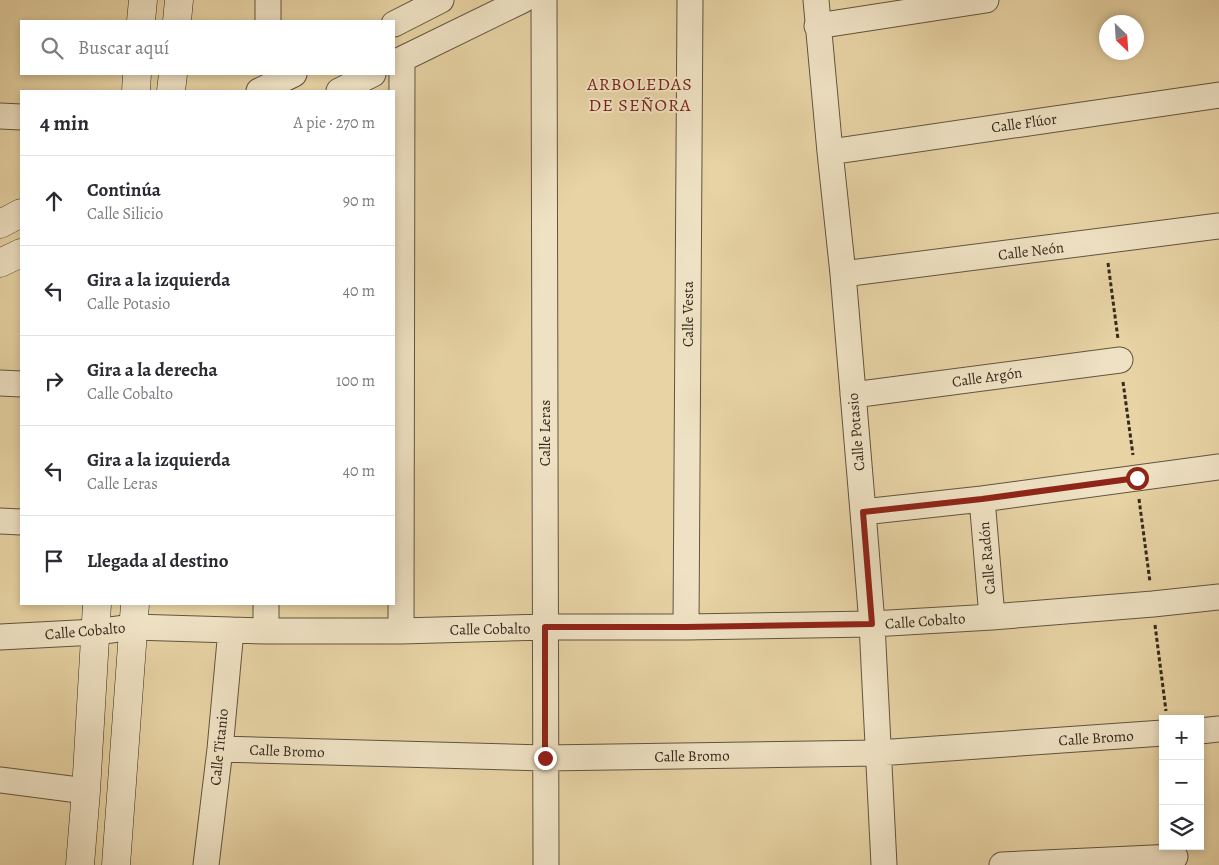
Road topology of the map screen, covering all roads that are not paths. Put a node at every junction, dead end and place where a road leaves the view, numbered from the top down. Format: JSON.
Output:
{"nodes":[{"id":1,"x":143,"y":0,"type":"edge"},
{"id":2,"x":179,"y":0,"type":"edge"},
{"id":3,"x":268,"y":0,"type":"edge"},
{"id":4,"x":441,"y":0,"type":"edge"},
{"id":5,"x":523,"y":0,"type":"edge"},
{"id":6,"x":544,"y":0,"type":"edge"},
{"id":7,"x":690,"y":0,"type":"edge"},
{"id":8,"x":816,"y":0,"type":"edge"},
{"id":9,"x":971,"y":1,"type":"edge"},
{"id":10,"x":406,"y":13,"type":"edge"},
{"id":11,"x":141,"y":20,"type":"edge"},
{"id":12,"x":177,"y":20,"type":"edge"},
{"id":13,"x":268,"y":20,"type":"edge"},
{"id":14,"x":817,"y":26,"type":"junction"},
{"id":15,"x":398,"y":62,"type":"edge"},
{"id":16,"x":137,"y":75,"type":"edge"},
{"id":17,"x":173,"y":75,"type":"edge"},
{"id":18,"x":291,"y":75,"type":"edge"},
{"id":19,"x":372,"y":75,"type":"edge"},
{"id":20,"x":265,"y":84,"type":"edge"},
{"id":21,"x":136,"y":90,"type":"edge"},
{"id":22,"x":171,"y":90,"type":"edge"},
{"id":23,"x":341,"y":90,"type":"edge"},
{"id":24,"x":1219,"y":96,"type":"edge"},
{"id":25,"x":0,"y":116,"type":"edge"},
{"id":26,"x":20,"y":116,"type":"edge"},
{"id":27,"x":830,"y":152,"type":"junction"},
{"id":28,"x":20,"y":214,"type":"edge"},
{"id":29,"x":0,"y":224,"type":"edge"},
{"id":30,"x":1219,"y":226,"type":"edge"},
{"id":31,"x":20,"y":253,"type":"edge"},
{"id":32,"x":0,"y":263,"type":"edge"},
{"id":33,"x":843,"y":274,"type":"junction"},
{"id":34,"x":1120,"y":360,"type":"dead end"},
{"id":35,"x":0,"y":383,"type":"edge"},
{"id":36,"x":20,"y":384,"type":"edge"},
{"id":37,"x":853,"y":395,"type":"junction"},
{"id":38,"x":1219,"y":467,"type":"edge"},
{"id":39,"x":982,"y":499,"type":"junction"},
{"id":40,"x":863,"y":512,"type":"junction"},
{"id":41,"x":0,"y":521,"type":"edge"},
{"id":42,"x":20,"y":522,"type":"edge"},
{"id":43,"x":1219,"y":597,"type":"edge"},
{"id":44,"x":97,"y":605,"type":"edge"},
{"id":45,"x":266,"y":605,"type":"edge"},
{"id":46,"x":134,"y":616,"type":"edge"},
{"id":47,"x":992,"y":617,"type":"junction"},
{"id":48,"x":872,"y":624,"type":"junction"},
{"id":49,"x":545,"y":627,"type":"junction"},
{"id":50,"x":686,"y":627,"type":"junction"},
{"id":51,"x":231,"y":630,"type":"junction"},
{"id":52,"x":266,"y":631,"type":"junction"},
{"id":53,"x":401,"y":631,"type":"junction"},
{"id":54,"x":96,"y":632,"type":"junction"},
{"id":55,"x":0,"y":637,"type":"edge"},
{"id":56,"x":1204,"y":730,"type":"edge"},
{"id":57,"x":1219,"y":730,"type":"edge"},
{"id":58,"x":1159,"y":733,"type":"edge"},
{"id":59,"x":220,"y":749,"type":"junction"},
{"id":60,"x":878,"y":753,"type":"junction"},
{"id":61,"x":545,"y":758,"type":"junction"},
{"id":62,"x":0,"y":780,"type":"edge"},
{"id":63,"x":86,"y":791,"type":"junction"},
{"id":64,"x":1175,"y":857,"type":"dead end"},
{"id":65,"x":80,"y":865,"type":"edge"},
{"id":66,"x":116,"y":865,"type":"edge"},
{"id":67,"x":206,"y":865,"type":"edge"},
{"id":68,"x":546,"y":865,"type":"edge"},
{"id":69,"x":884,"y":865,"type":"edge"},
{"id":70,"x":1002,"y":865,"type":"edge"}],
"edges":[{"from":1,"to":11,"type":"street"},
{"from":2,"to":12,"type":"street"},
{"from":3,"to":13,"type":"street"},
{"from":4,"to":10,"type":"street"},
{"from":5,"to":15,"type":"street"},
{"from":6,"to":49,"type":"street","name":"Calle Leras"},
{"from":7,"to":50,"type":"street","name":"Calle Vesta"},
{"from":8,"to":14,"type":"street","name":"Calle Potasio"},
{"from":9,"to":14,"type":"street"},
{"from":14,"to":27,"type":"street","name":"Calle Potasio"},
{"from":15,"to":53,"type":"street"},
{"from":16,"to":21,"type":"street"},
{"from":17,"to":22,"type":"street"},
{"from":18,"to":20,"type":"street"},
{"from":19,"to":23,"type":"street"},
{"from":24,"to":27,"type":"street","name":"Calle Flúor"},
{"from":25,"to":26,"type":"street"},
{"from":27,"to":33,"type":"street","name":"Calle Potasio"},
{"from":28,"to":29,"type":"street"},
{"from":30,"to":33,"type":"street","name":"Calle Neón"},
{"from":31,"to":32,"type":"street"},
{"from":33,"to":37,"type":"street","name":"Calle Potasio"},
{"from":34,"to":37,"type":"street","name":"Calle Argón"},
{"from":35,"to":36,"type":"street"},
{"from":37,"to":40,"type":"street","name":"Calle Potasio"},
{"from":38,"to":39,"type":"street"},
{"from":39,"to":40,"type":"street"},
{"from":39,"to":47,"type":"street","name":"Calle Radón"},
{"from":40,"to":48,"type":"street","name":"Calle Potasio"},
{"from":41,"to":42,"type":"street"},
{"from":43,"to":47,"type":"street","name":"Calle Cobalto"},
{"from":44,"to":54,"type":"street"},
{"from":45,"to":52,"type":"street"},
{"from":46,"to":51,"type":"street","name":"Calle Cobalto"},
{"from":46,"to":54,"type":"street","name":"Calle Cobalto"},
{"from":46,"to":66,"type":"street"},
{"from":47,"to":48,"type":"street","name":"Calle Cobalto"},
{"from":48,"to":50,"type":"street","name":"Calle Cobalto"},
{"from":48,"to":60,"type":"street","name":"Calle Potasio"},
{"from":49,"to":50,"type":"street","name":"Calle Cobalto"},
{"from":49,"to":53,"type":"street","name":"Calle Cobalto"},
{"from":49,"to":61,"type":"street","name":"Calle Leras"},
{"from":51,"to":52,"type":"street","name":"Calle Cobalto"},
{"from":51,"to":59,"type":"street","name":"Calle Titanio"},
{"from":52,"to":53,"type":"street","name":"Calle Cobalto"},
{"from":54,"to":55,"type":"street","name":"Calle Cobalto"},
{"from":54,"to":63,"type":"street"},
{"from":56,"to":57,"type":"street"},
{"from":58,"to":60,"type":"street","name":"Calle Bromo"},
{"from":59,"to":61,"type":"street","name":"Calle Bromo"},
{"from":59,"to":67,"type":"street","name":"Calle Titanio"},
{"from":60,"to":61,"type":"street","name":"Calle Bromo"},
{"from":60,"to":69,"type":"street","name":"Calle Potasio"},
{"from":61,"to":68,"type":"street","name":"Calle Leras"},
{"from":62,"to":63,"type":"street"},
{"from":63,"to":65,"type":"street"},
{"from":64,"to":70,"type":"street"}]}
